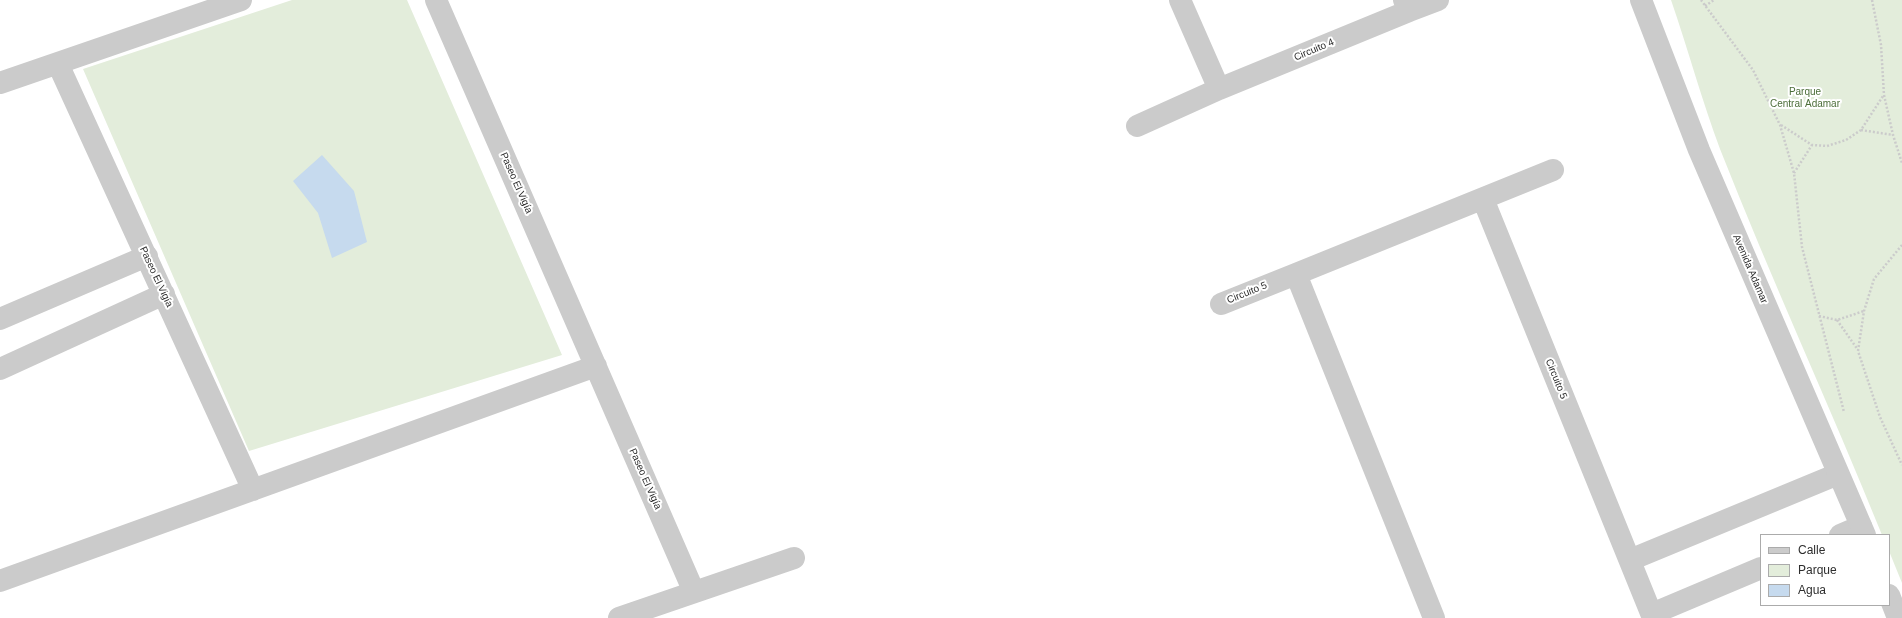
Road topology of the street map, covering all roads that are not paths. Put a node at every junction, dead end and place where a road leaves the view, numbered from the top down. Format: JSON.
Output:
{"nodes":[{"id":1,"x":241,"y":0,"type":"edge"},
{"id":2,"x":436,"y":0,"type":"edge"},
{"id":3,"x":1180,"y":0,"type":"edge"},
{"id":4,"x":1438,"y":0,"type":"edge"},
{"id":5,"x":1642,"y":0,"type":"edge"},
{"id":6,"x":1406,"y":5,"type":"edge"},
{"id":7,"x":58,"y":64,"type":"junction"},
{"id":8,"x":0,"y":83,"type":"edge"},
{"id":9,"x":1219,"y":89,"type":"junction"},
{"id":10,"x":1137,"y":126,"type":"dead end"},
{"id":11,"x":1553,"y":170,"type":"dead end"},
{"id":12,"x":1483,"y":199,"type":"junction"},
{"id":13,"x":147,"y":256,"type":"junction"},
{"id":14,"x":1296,"y":274,"type":"junction"},
{"id":15,"x":164,"y":294,"type":"junction"},
{"id":16,"x":1221,"y":304,"type":"dead end"},
{"id":17,"x":0,"y":319,"type":"edge"},
{"id":18,"x":596,"y":366,"type":"junction"},
{"id":19,"x":0,"y":369,"type":"edge"},
{"id":20,"x":1838,"y":474,"type":"junction"},
{"id":21,"x":253,"y":490,"type":"junction"},
{"id":22,"x":1863,"y":531,"type":"edge"},
{"id":23,"x":1846,"y":534,"type":"edge"},
{"id":24,"x":794,"y":558,"type":"dead end"},
{"id":25,"x":1630,"y":560,"type":"junction"},
{"id":26,"x":1760,"y":568,"type":"edge"},
{"id":27,"x":0,"y":581,"type":"edge"},
{"id":28,"x":694,"y":592,"type":"junction"},
{"id":29,"x":1890,"y":598,"type":"edge"},
{"id":30,"x":1653,"y":616,"type":"edge"},
{"id":31,"x":619,"y":618,"type":"edge"},
{"id":32,"x":1434,"y":618,"type":"edge"},
{"id":33,"x":1898,"y":618,"type":"edge"}],
"edges":[{"from":1,"to":7,"type":"street"},
{"from":2,"to":18,"type":"street","name":"Paseo El Vigía"},
{"from":3,"to":9,"type":"street"},
{"from":4,"to":6,"type":"street","name":"Circuito 4"},
{"from":5,"to":20,"type":"street","name":"Avenida Adamar"},
{"from":6,"to":9,"type":"street","name":"Circuito 4"},
{"from":7,"to":8,"type":"street"},
{"from":7,"to":13,"type":"street","name":"Paseo El Vigía"},
{"from":9,"to":10,"type":"street","name":"Circuito 4"},
{"from":11,"to":12,"type":"street","name":"Circuito 5"},
{"from":12,"to":14,"type":"street","name":"Circuito 5"},
{"from":12,"to":25,"type":"street","name":"Circuito 5"},
{"from":13,"to":15,"type":"street","name":"Paseo El Vigía"},
{"from":13,"to":17,"type":"street"},
{"from":14,"to":16,"type":"street","name":"Circuito 5"},
{"from":14,"to":32,"type":"street"},
{"from":15,"to":19,"type":"street"},
{"from":15,"to":21,"type":"street","name":"Paseo El Vigía"},
{"from":18,"to":21,"type":"street"},
{"from":18,"to":28,"type":"street","name":"Paseo El Vigía"},
{"from":20,"to":22,"type":"street","name":"Avenida Adamar"},
{"from":20,"to":25,"type":"street"},
{"from":21,"to":27,"type":"street"},
{"from":22,"to":23,"type":"street"},
{"from":24,"to":28,"type":"street"},
{"from":25,"to":30,"type":"street","name":"Circuito 5"},
{"from":26,"to":30,"type":"street","name":"Circuito 5"},
{"from":28,"to":31,"type":"street"},
{"from":29,"to":33,"type":"street"}]}
